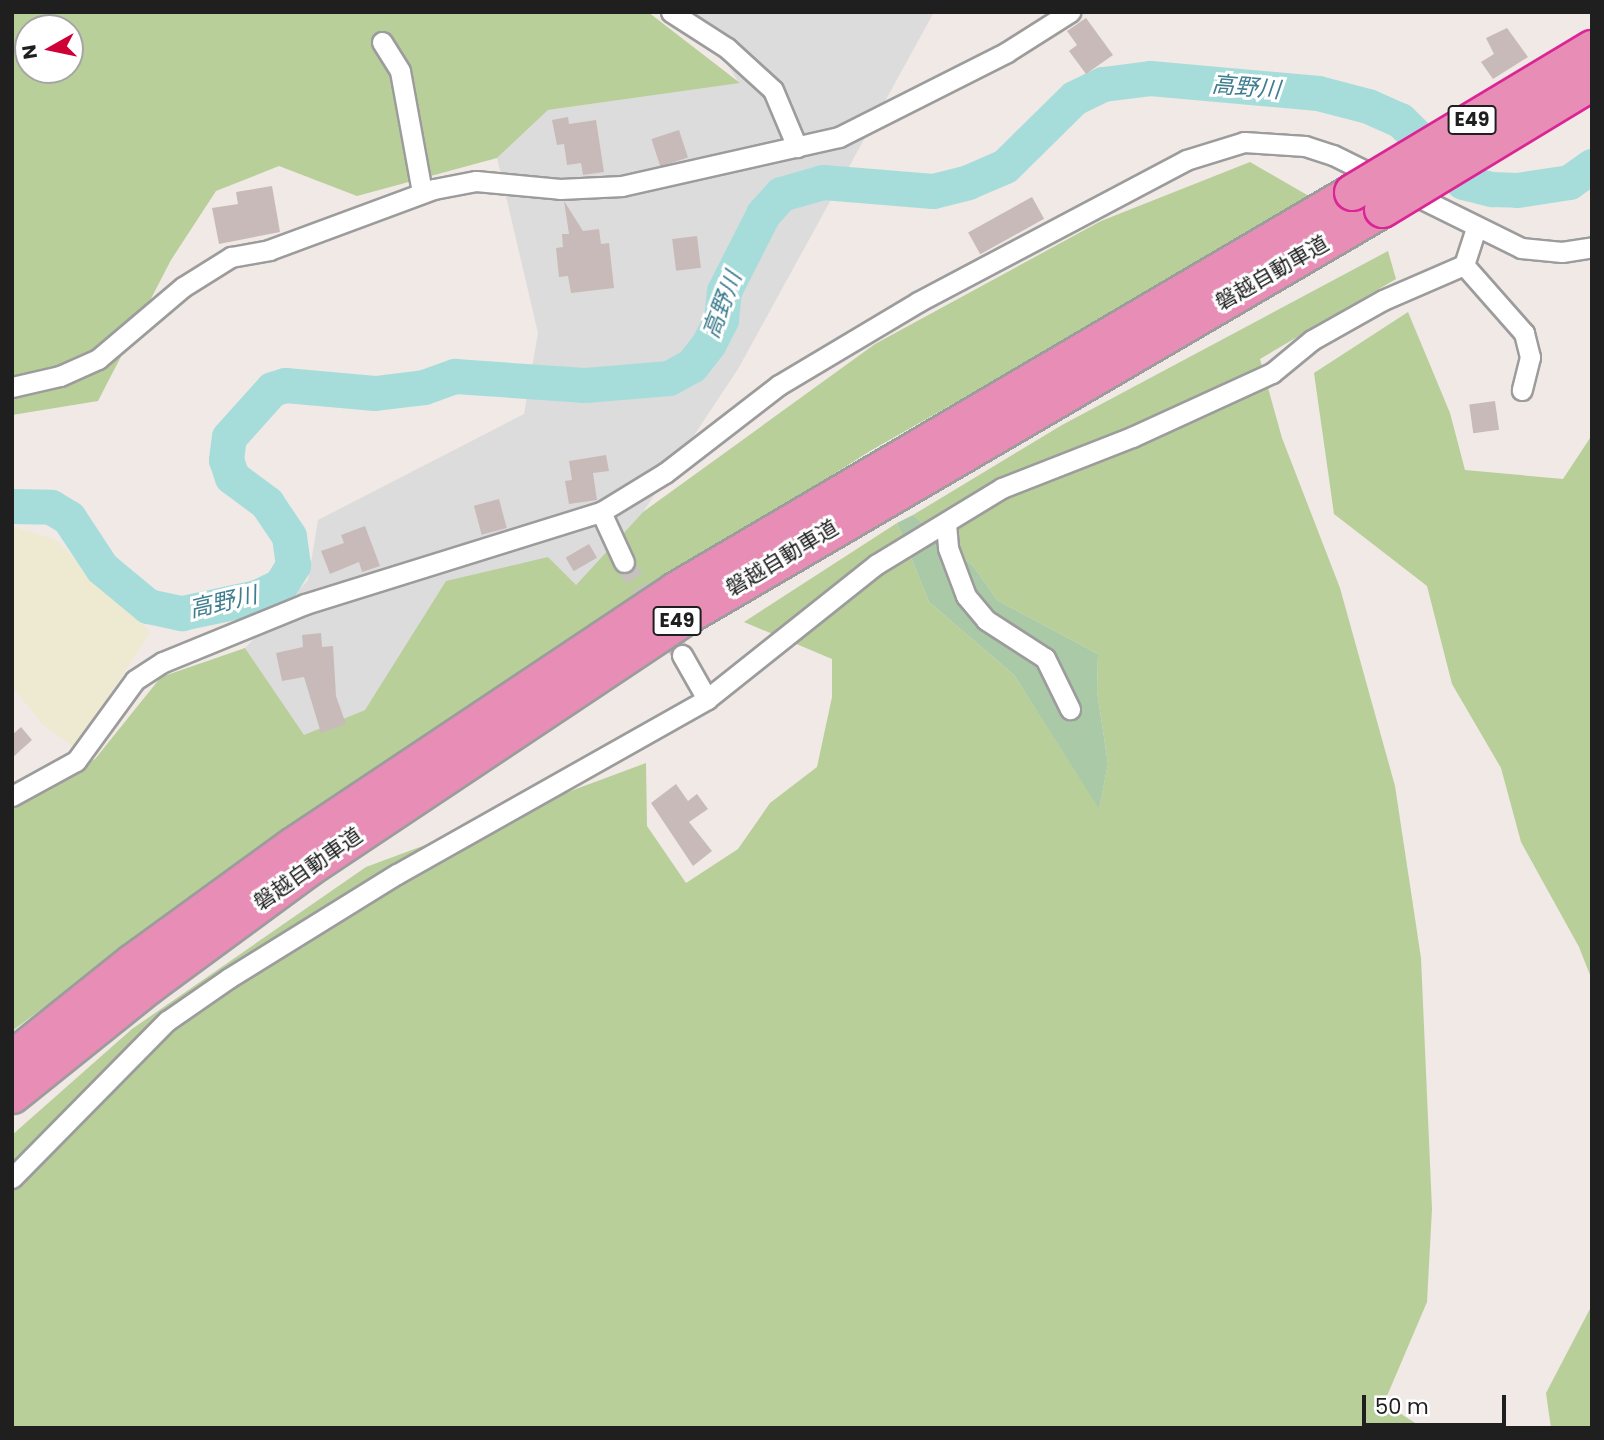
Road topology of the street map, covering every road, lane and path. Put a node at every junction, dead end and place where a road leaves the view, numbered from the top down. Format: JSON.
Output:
{"nodes":[{"id":1,"x":671,"y":12,"type":"edge"},
{"id":2,"x":1070,"y":12,"type":"edge"},
{"id":3,"x":382,"y":42,"type":"dead end"},
{"id":4,"x":1592,"y":48,"type":"edge"},
{"id":5,"x":1592,"y":82,"type":"edge"},
{"id":6,"x":797,"y":147,"type":"junction"},
{"id":7,"x":422,"y":192,"type":"junction"},
{"id":8,"x":1476,"y":229,"type":"junction"},
{"id":9,"x":1592,"y":247,"type":"edge"},
{"id":10,"x":1464,"y":265,"type":"junction"},
{"id":11,"x":12,"y":387,"type":"edge"},
{"id":12,"x":1522,"y":390,"type":"dead end"},
{"id":13,"x":601,"y":512,"type":"junction"},
{"id":14,"x":946,"y":524,"type":"junction"},
{"id":15,"x":624,"y":562,"type":"tunnel mouth"},
{"id":16,"x":682,"y":655,"type":"tunnel mouth"},
{"id":17,"x":707,"y":699,"type":"junction"},
{"id":18,"x":1070,"y":709,"type":"dead end"},
{"id":19,"x":12,"y":796,"type":"edge"},
{"id":20,"x":12,"y":1058,"type":"edge"},
{"id":21,"x":12,"y":1095,"type":"edge"},
{"id":22,"x":12,"y":1178,"type":"edge"}],
"edges":[{"from":1,"to":6,"type":"street"},
{"from":2,"to":6,"type":"street"},
{"from":3,"to":7,"type":"street"},
{"from":4,"to":20,"type":"highway","name":"磐越自動車道","number":"E49","bridge":true},
{"from":5,"to":21,"type":"highway","name":"磐越自動車道","number":"E49","bridge":true},
{"from":6,"to":7,"type":"street"},
{"from":7,"to":11,"type":"street"},
{"from":8,"to":9,"type":"street"},
{"from":8,"to":10,"type":"street"},
{"from":8,"to":13,"type":"street"},
{"from":10,"to":12,"type":"street"},
{"from":10,"to":14,"type":"street"},
{"from":13,"to":15,"type":"street"},
{"from":13,"to":19,"type":"street"},
{"from":14,"to":17,"type":"street"},
{"from":14,"to":18,"type":"street"},
{"from":16,"to":17,"type":"street"},
{"from":17,"to":22,"type":"street"}]}
